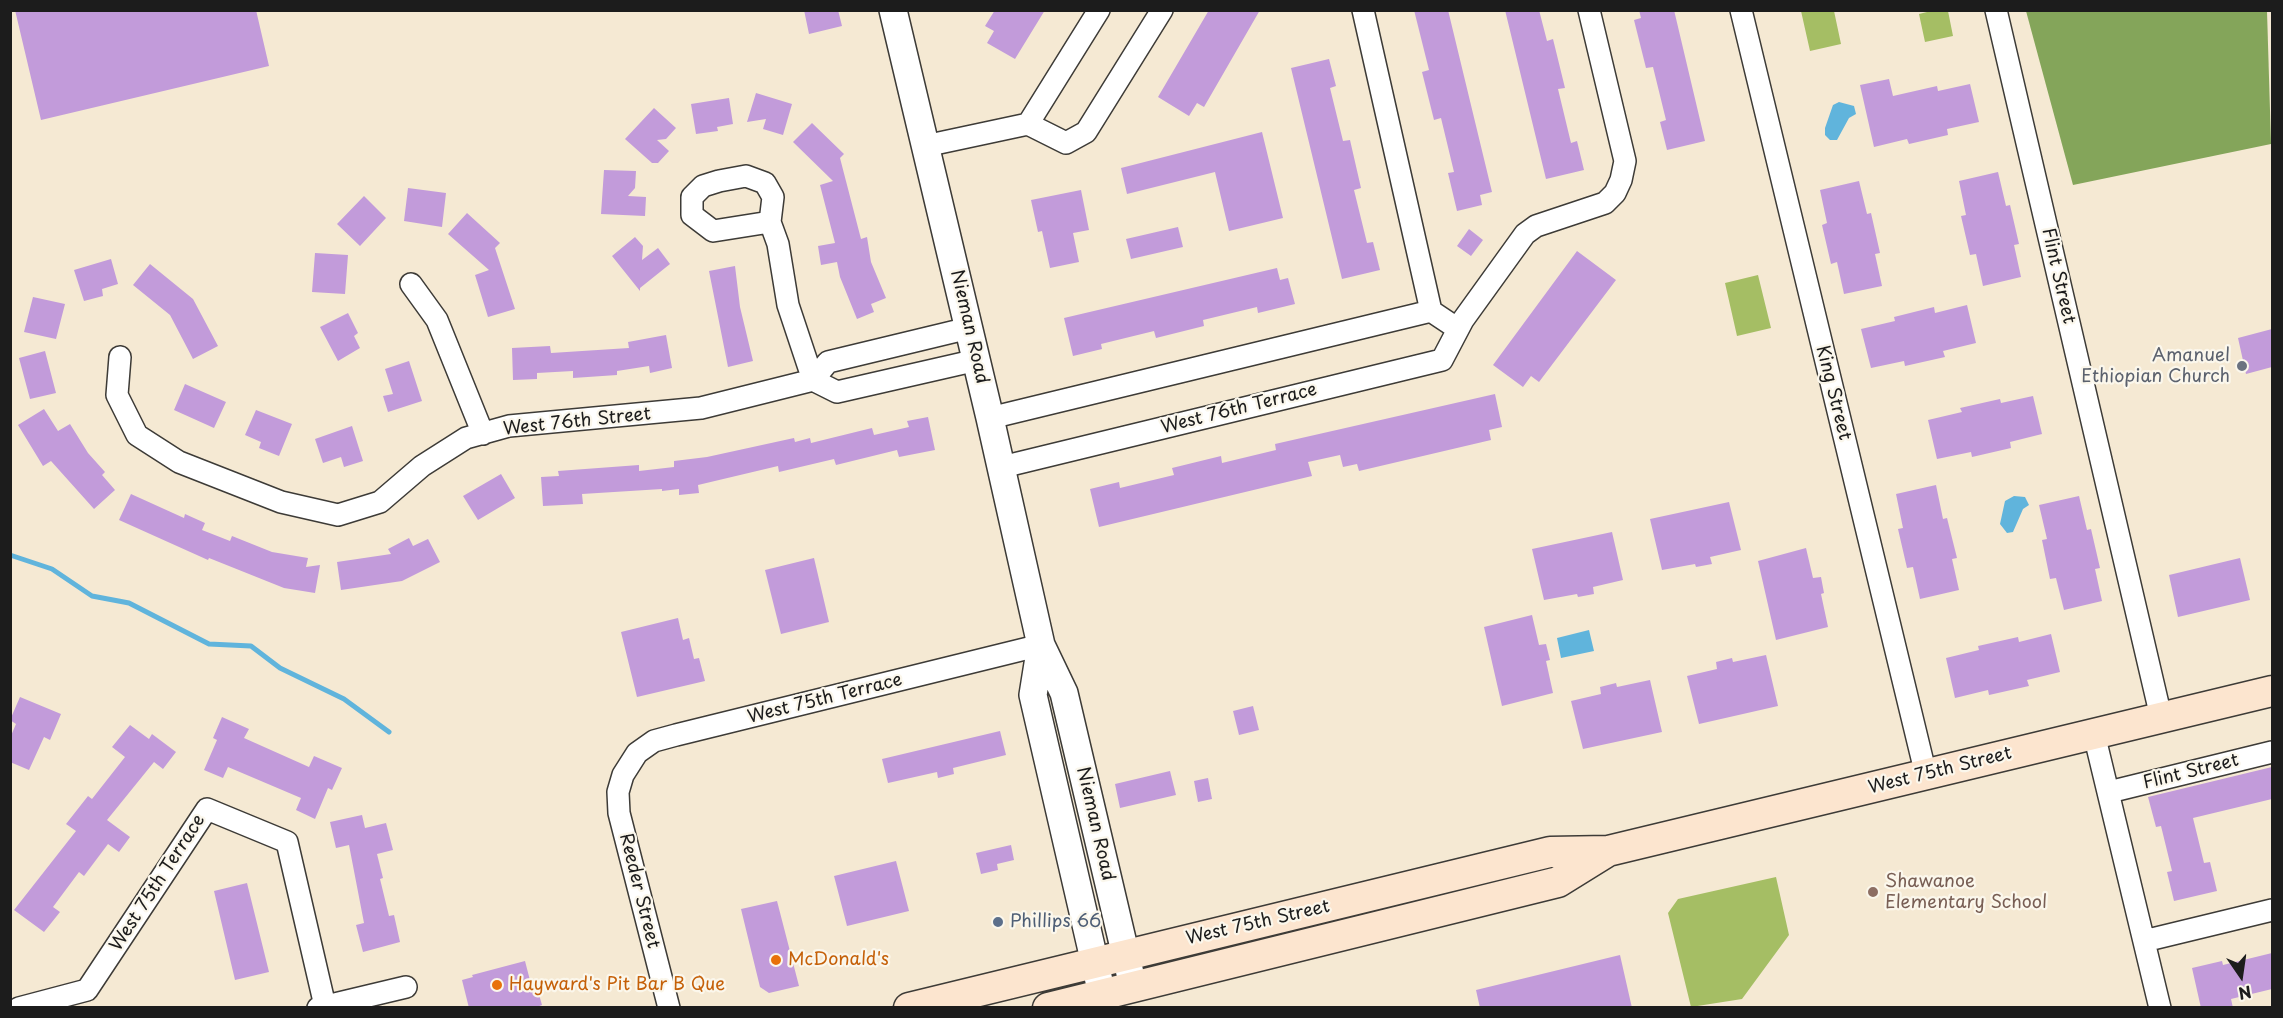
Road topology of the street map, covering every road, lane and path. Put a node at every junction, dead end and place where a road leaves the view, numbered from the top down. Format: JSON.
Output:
{"nodes":[{"id":1,"x":893,"y":10,"type":"edge"},
{"id":2,"x":1099,"y":10,"type":"edge"},
{"id":3,"x":1162,"y":10,"type":"edge"},
{"id":4,"x":1363,"y":10,"type":"edge"},
{"id":5,"x":1589,"y":10,"type":"edge"},
{"id":6,"x":1741,"y":10,"type":"edge"},
{"id":7,"x":1996,"y":10,"type":"edge"},
{"id":8,"x":1028,"y":124,"type":"junction"},
{"id":9,"x":925,"y":146,"type":"junction"},
{"id":10,"x":770,"y":222,"type":"dead end"},
{"id":11,"x":411,"y":284,"type":"dead end"},
{"id":12,"x":1431,"y":311,"type":"junction"},
{"id":13,"x":969,"y":328,"type":"junction"},
{"id":14,"x":1458,"y":329,"type":"junction"},
{"id":15,"x":120,"y":357,"type":"dead end"},
{"id":16,"x":977,"y":360,"type":"junction"},
{"id":17,"x":813,"y":380,"type":"junction"},
{"id":18,"x":990,"y":418,"type":"junction"},
{"id":19,"x":483,"y":434,"type":"junction"},
{"id":20,"x":1002,"y":467,"type":"junction"},
{"id":21,"x":1041,"y":645,"type":"junction"},
{"id":22,"x":2272,"y":690,"type":"edge"},
{"id":23,"x":2161,"y":717,"type":"junction"},
{"id":24,"x":2094,"y":734,"type":"junction"},
{"id":25,"x":2272,"y":752,"type":"edge"},
{"id":26,"x":622,"y":775,"type":"joint"},
{"id":27,"x":1926,"y":775,"type":"junction"},
{"id":28,"x":2109,"y":792,"type":"junction"},
{"id":29,"x":1608,"y":851,"type":"junction"},
{"id":30,"x":2272,"y":910,"type":"edge"},
{"id":31,"x":2144,"y":941,"type":"junction"},
{"id":32,"x":1125,"y":954,"type":"junction"},
{"id":33,"x":1095,"y":962,"type":"junction"},
{"id":34,"x":406,"y":987,"type":"dead end"},
{"id":35,"x":1136,"y":997,"type":"edge"},
{"id":36,"x":89,"y":999,"type":"edge"},
{"id":37,"x":1104,"y":1001,"type":"edge"},
{"id":38,"x":322,"y":1007,"type":"edge"},
{"id":39,"x":19,"y":1008,"type":"edge"},
{"id":40,"x":669,"y":1008,"type":"edge"},
{"id":41,"x":909,"y":1008,"type":"edge"},
{"id":42,"x":1048,"y":1008,"type":"edge"},
{"id":43,"x":2160,"y":1008,"type":"edge"}],
"edges":[{"from":1,"to":9,"type":"street","name":"Nieman Road"},
{"from":2,"to":8,"type":"street"},
{"from":3,"to":8,"type":"street"},
{"from":4,"to":12,"type":"street"},
{"from":5,"to":14,"type":"street","name":"West 76th Terrace"},
{"from":6,"to":27,"type":"street","name":"King Street"},
{"from":7,"to":23,"type":"street","name":"Flint Street"},
{"from":8,"to":9,"type":"street"},
{"from":9,"to":13,"type":"street","name":"Nieman Road"},
{"from":10,"to":17,"type":"street"},
{"from":11,"to":19,"type":"street"},
{"from":12,"to":14,"type":"street"},
{"from":12,"to":18,"type":"street"},
{"from":13,"to":16,"type":"street","name":"Nieman Road"},
{"from":13,"to":17,"type":"street","name":"West 76th Street"},
{"from":14,"to":20,"type":"street","name":"West 76th Terrace"},
{"from":15,"to":19,"type":"street","name":"West 76th Street"},
{"from":16,"to":17,"type":"street"},
{"from":16,"to":18,"type":"street","name":"Nieman Road"},
{"from":17,"to":19,"type":"street","name":"West 76th Street"},
{"from":18,"to":20,"type":"street","name":"Nieman Road"},
{"from":20,"to":21,"type":"street","name":"Nieman Road"},
{"from":21,"to":26,"type":"street","name":"West 75th Terrace"},
{"from":21,"to":32,"type":"street","name":"Nieman Road"},
{"from":21,"to":33,"type":"street","name":"Nieman Road"},
{"from":22,"to":23,"type":"main road","name":"West 75th Street"},
{"from":23,"to":24,"type":"main road","name":"West 75th Street"},
{"from":24,"to":27,"type":"main road","name":"West 75th Street"},
{"from":24,"to":28,"type":"street"},
{"from":25,"to":28,"type":"street","name":"Flint Street"},
{"from":26,"to":40,"type":"street","name":"Reeder Street"},
{"from":27,"to":29,"type":"main road","name":"West 75th Street"},
{"from":28,"to":31,"type":"street"},
{"from":29,"to":32,"type":"main road","name":"West 75th Street"},
{"from":29,"to":35,"type":"main road","name":"West 75th Street"},
{"from":30,"to":31,"type":"street"},
{"from":31,"to":43,"type":"street"},
{"from":32,"to":33,"type":"main road","name":"West 75th Street"},
{"from":32,"to":35,"type":"street","name":"Nieman Road"},
{"from":33,"to":37,"type":"street","name":"Nieman Road"},
{"from":33,"to":41,"type":"main road","name":"West 75th Street"},
{"from":34,"to":38,"type":"street"},
{"from":35,"to":37,"type":"main road","name":"West 75th Street"},
{"from":36,"to":38,"type":"street","name":"West 75th Terrace"},
{"from":36,"to":39,"type":"street","name":"West 75th Terrace"},
{"from":37,"to":42,"type":"main road","name":"West 75th Street"}]}
